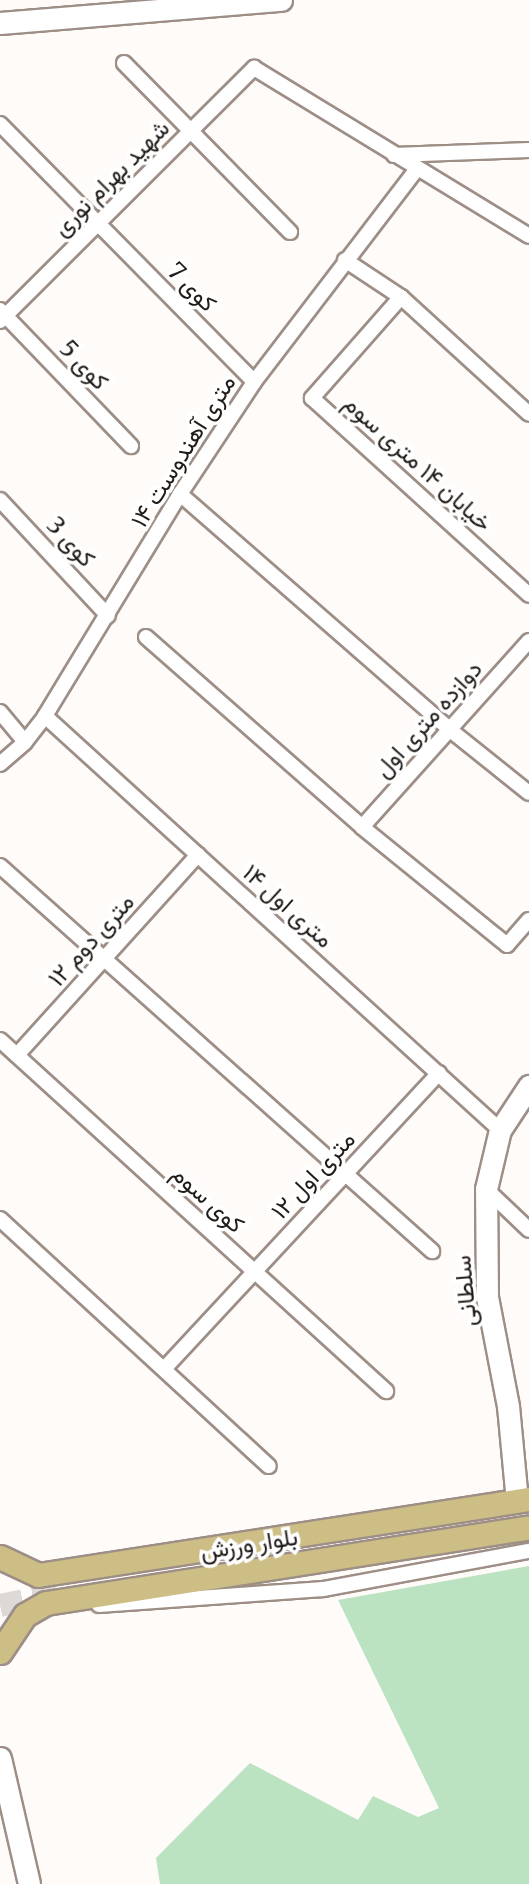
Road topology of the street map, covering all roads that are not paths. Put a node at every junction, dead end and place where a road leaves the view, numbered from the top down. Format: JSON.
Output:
{"nodes":[{"id":1,"x":281,"y":0,"type":"edge"},
{"id":2,"x":0,"y":23,"type":"edge"},
{"id":3,"x":124,"y":64,"type":"dead end"},
{"id":4,"x":0,"y":124,"type":"edge"},
{"id":5,"x":189,"y":132,"type":"junction"},
{"id":6,"x":529,"y":150,"type":"edge"},
{"id":7,"x":394,"y":155,"type":"junction"},
{"id":8,"x":417,"y":169,"type":"junction"},
{"id":9,"x":97,"y":224,"type":"junction"},
{"id":10,"x":290,"y":232,"type":"dead end"},
{"id":11,"x":529,"y":236,"type":"edge"},
{"id":12,"x":345,"y":260,"type":"junction"},
{"id":13,"x":401,"y":297,"type":"junction"},
{"id":14,"x":2,"y":315,"type":"edge"},
{"id":15,"x":254,"y":382,"type":"junction"},
{"id":16,"x":529,"y":414,"type":"edge"},
{"id":17,"x":131,"y":446,"type":"dead end"},
{"id":18,"x":180,"y":495,"type":"junction"},
{"id":19,"x":0,"y":500,"type":"edge"},
{"id":20,"x":529,"y":595,"type":"edge"},
{"id":21,"x":108,"y":616,"type":"junction"},
{"id":22,"x":146,"y":637,"type":"dead end"},
{"id":23,"x":529,"y":641,"type":"edge"},
{"id":24,"x":0,"y":712,"type":"edge"},
{"id":25,"x":45,"y":716,"type":"junction"},
{"id":26,"x":449,"y":729,"type":"junction"},
{"id":27,"x":25,"y":742,"type":"junction"},
{"id":28,"x":0,"y":764,"type":"edge"},
{"id":29,"x":529,"y":793,"type":"edge"},
{"id":30,"x":362,"y":827,"type":"junction"},
{"id":31,"x":198,"y":855,"type":"junction"},
{"id":32,"x":0,"y":866,"type":"edge"},
{"id":33,"x":529,"y":920,"type":"edge"},
{"id":34,"x":104,"y":959,"type":"junction"},
{"id":35,"x":0,"y":1040,"type":"edge"},
{"id":36,"x":17,"y":1055,"type":"junction"},
{"id":37,"x":439,"y":1073,"type":"junction"},
{"id":38,"x":529,"y":1086,"type":"edge"},
{"id":39,"x":500,"y":1130,"type":"junction"},
{"id":40,"x":345,"y":1174,"type":"junction"},
{"id":41,"x":486,"y":1189,"type":"junction"},
{"id":42,"x":0,"y":1219,"type":"edge"},
{"id":43,"x":529,"y":1230,"type":"edge"},
{"id":44,"x":432,"y":1251,"type":"dead end"},
{"id":45,"x":254,"y":1272,"type":"junction"},
{"id":46,"x":164,"y":1369,"type":"junction"},
{"id":47,"x":386,"y":1391,"type":"dead end"},
{"id":48,"x":508,"y":1406,"type":"junction"},
{"id":49,"x":529,"y":1434,"type":"edge"},
{"id":50,"x":269,"y":1466,"type":"dead end"},
{"id":51,"x":523,"y":1500,"type":"edge"},
{"id":52,"x":527,"y":1531,"type":"edge"},
{"id":53,"x":529,"y":1550,"type":"edge"},
{"id":54,"x":0,"y":1557,"type":"edge"},
{"id":55,"x":38,"y":1575,"type":"junction"},
{"id":56,"x":79,"y":1597,"type":"junction"},
{"id":57,"x":46,"y":1603,"type":"junction"},
{"id":58,"x":0,"y":1652,"type":"edge"},
{"id":59,"x":0,"y":1758,"type":"edge"},
{"id":60,"x":29,"y":1884,"type":"edge"}],
"edges":[{"from":1,"to":2,"type":"street"},
{"from":3,"to":5,"type":"street"},
{"from":4,"to":9,"type":"street","name":"کوی 7"},
{"from":5,"to":7,"type":"street","name":"شهید بهرام نوری"},
{"from":5,"to":9,"type":"street","name":"شهید بهرام نوری"},
{"from":5,"to":10,"type":"street"},
{"from":6,"to":7,"type":"street"},
{"from":7,"to":8,"type":"street"},
{"from":8,"to":11,"type":"street"},
{"from":8,"to":12,"type":"street","name":"۱۴ متری آهندوست"},
{"from":9,"to":14,"type":"street","name":"شهید بهرام نوری"},
{"from":9,"to":15,"type":"street","name":"کوی 7"},
{"from":12,"to":13,"type":"street"},
{"from":12,"to":15,"type":"street","name":"۱۴ متری آهندوست"},
{"from":13,"to":16,"type":"street"},
{"from":13,"to":20,"type":"street","name":"خیابان ۱۴ متری سوم"},
{"from":14,"to":17,"type":"street","name":"کوی 5"},
{"from":15,"to":18,"type":"street","name":"۱۴ متری آهندوست"},
{"from":18,"to":21,"type":"street","name":"۱۴ متری آهندوست"},
{"from":18,"to":26,"type":"street"},
{"from":19,"to":21,"type":"street","name":"کوی 3"},
{"from":21,"to":25,"type":"street","name":"۱۴ متری آهندوست"},
{"from":22,"to":30,"type":"street"},
{"from":23,"to":26,"type":"street","name":"دوازده متری اول"},
{"from":24,"to":27,"type":"street"},
{"from":25,"to":27,"type":"street","name":"۱۴ متری آهندوست"},
{"from":25,"to":31,"type":"street","name":"۱۴ متری اول"},
{"from":26,"to":29,"type":"street"},
{"from":26,"to":30,"type":"street","name":"دوازده متری اول"},
{"from":27,"to":28,"type":"street","name":"۱۴ متری آهندوست"},
{"from":30,"to":33,"type":"street"},
{"from":31,"to":34,"type":"street","name":"۱۲ متری دوم"},
{"from":31,"to":37,"type":"street","name":"۱۴ متری اول"},
{"from":32,"to":34,"type":"street"},
{"from":34,"to":36,"type":"street","name":"۱۲ متری دوم"},
{"from":34,"to":40,"type":"street"},
{"from":35,"to":36,"type":"street","name":"کوی سوم"},
{"from":36,"to":45,"type":"street","name":"کوی سوم"},
{"from":37,"to":39,"type":"street","name":"۱۴ متری اول"},
{"from":37,"to":40,"type":"street","name":"۱۲ متری اول"},
{"from":38,"to":39,"type":"street","name":"سلطانی"},
{"from":39,"to":41,"type":"street","name":"سلطانی"},
{"from":40,"to":44,"type":"street"},
{"from":40,"to":45,"type":"street","name":"۱۲ متری اول"},
{"from":41,"to":43,"type":"street"},
{"from":41,"to":48,"type":"street","name":"سلطانی"},
{"from":42,"to":46,"type":"street"},
{"from":45,"to":46,"type":"street","name":"۱۲ متری اول"},
{"from":45,"to":47,"type":"street","name":"کوی سوم"},
{"from":46,"to":50,"type":"street"},
{"from":48,"to":49,"type":"street"},
{"from":48,"to":51,"type":"street","name":"سلطانی"},
{"from":51,"to":55,"type":"main road","name":"بلوار ورزش"},
{"from":52,"to":56,"type":"main road","name":"بلوار ورزش"},
{"from":53,"to":56,"type":"street"},
{"from":54,"to":55,"type":"main road"},
{"from":55,"to":57,"type":"main road"},
{"from":56,"to":57,"type":"main road","name":"بلوار ورزش"},
{"from":57,"to":58,"type":"main road","name":"بلوار ورزش"},
{"from":59,"to":60,"type":"street"}]}
